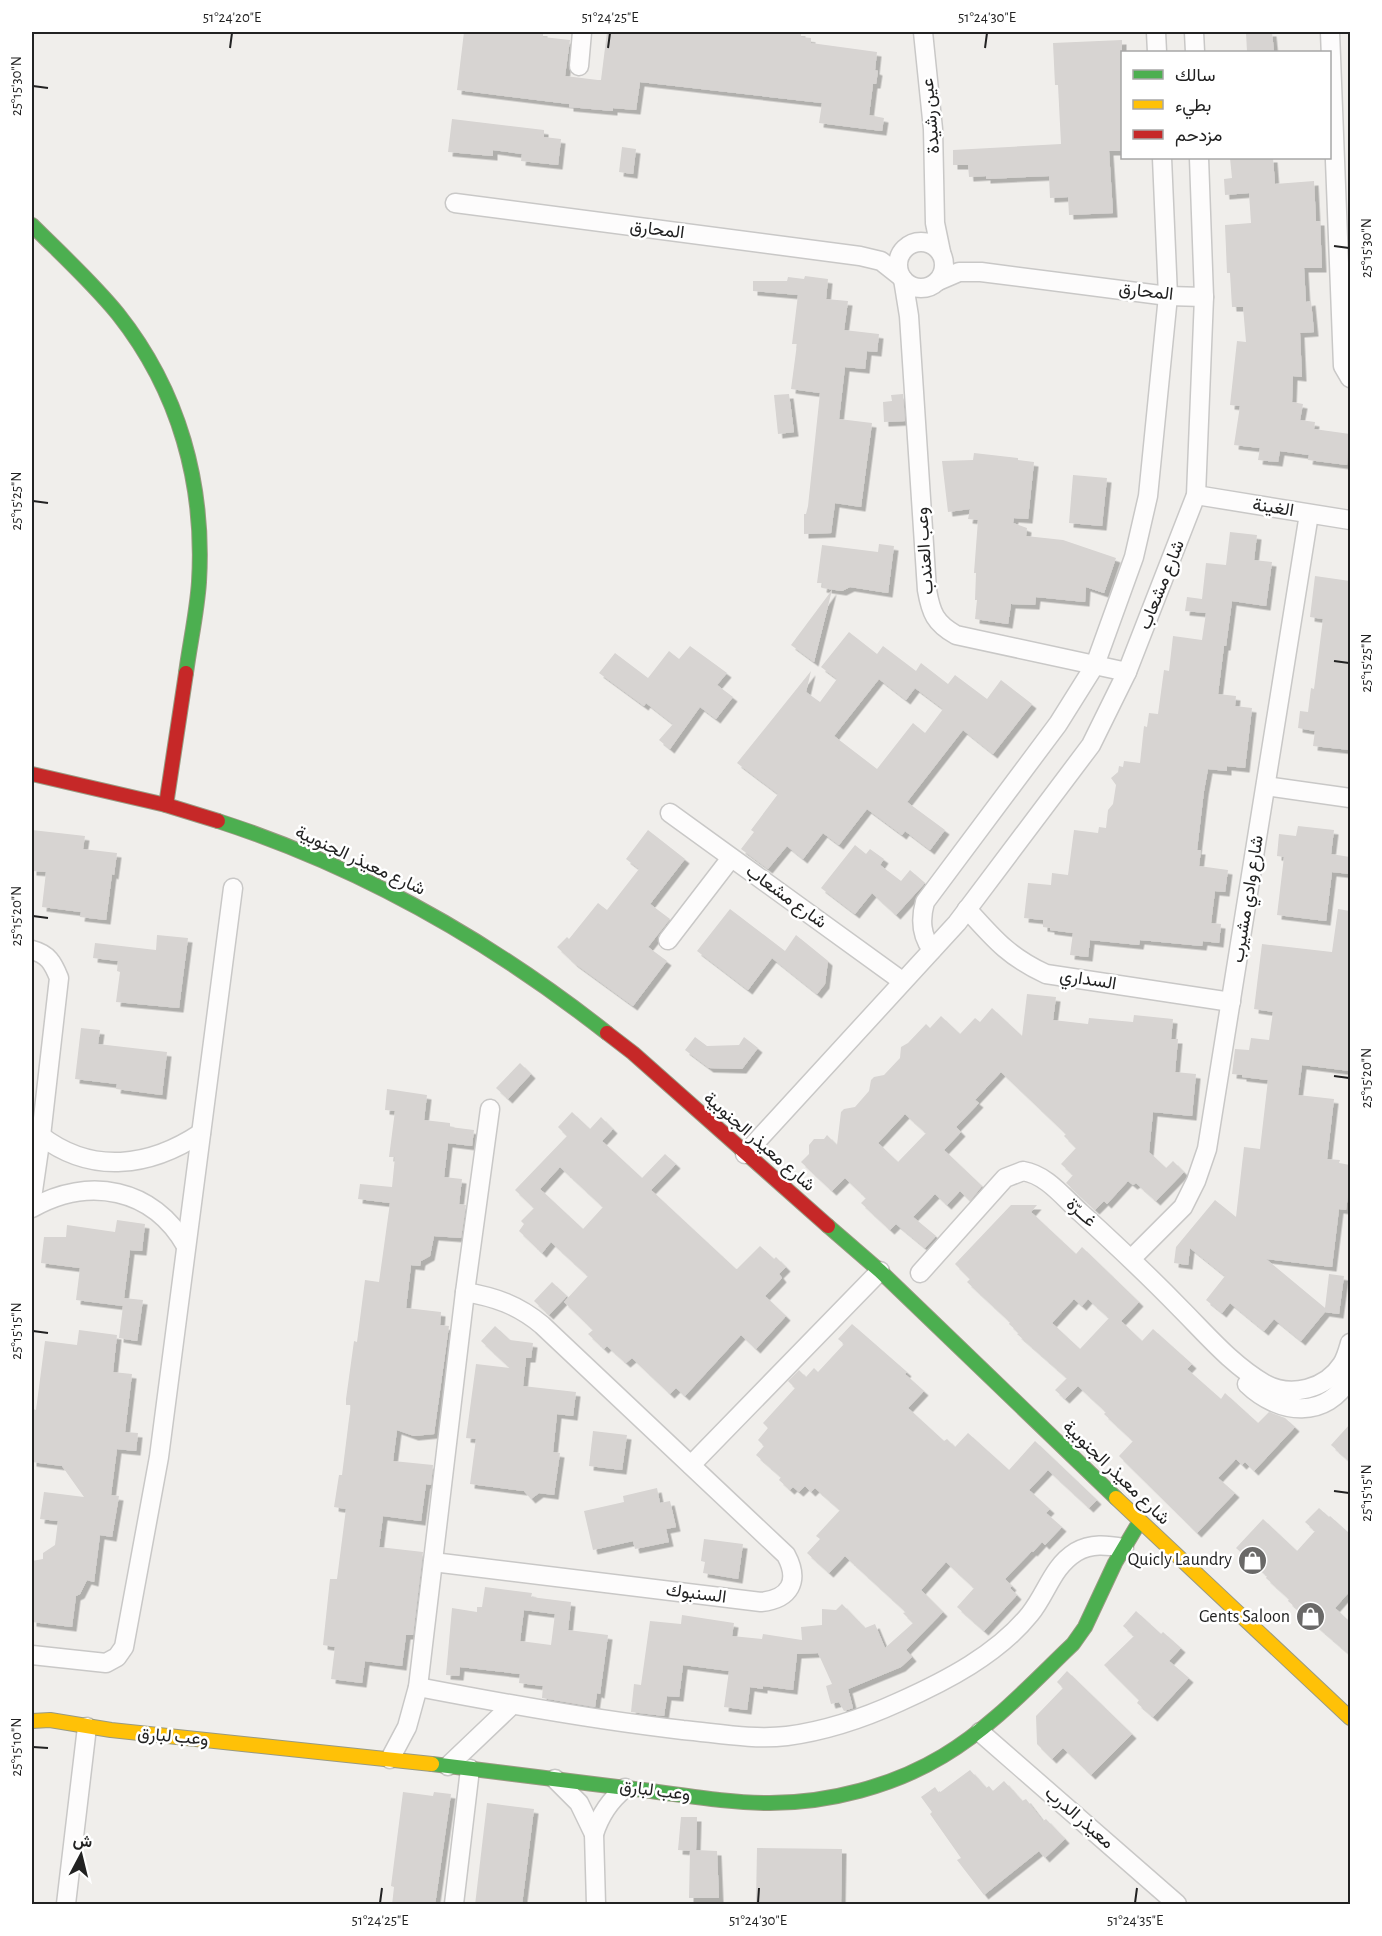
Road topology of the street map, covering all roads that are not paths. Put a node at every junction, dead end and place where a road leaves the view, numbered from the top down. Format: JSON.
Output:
{"nodes":[{"id":1,"x":582,"y":32,"type":"edge"},
{"id":2,"x":923,"y":32,"type":"edge"},
{"id":3,"x":1156,"y":32,"type":"edge"},
{"id":4,"x":1194,"y":32,"type":"edge"},
{"id":5,"x":1330,"y":32,"type":"edge"},
{"id":6,"x":1157,"y":51,"type":"edge"},
{"id":7,"x":1195,"y":51,"type":"edge"},
{"id":8,"x":1331,"y":51,"type":"edge"},
{"id":9,"x":1331,"y":58,"type":"edge"},
{"id":10,"x":579,"y":66,"type":"dead end"},
{"id":11,"x":1162,"y":159,"type":"edge"},
{"id":12,"x":1199,"y":159,"type":"edge"},
{"id":13,"x":934,"y":201,"type":"junction"},
{"id":14,"x":455,"y":203,"type":"dead end"},
{"id":15,"x":32,"y":225,"type":"edge"},
{"id":16,"x":909,"y":246,"type":"junction"},
{"id":17,"x":942,"y":255,"type":"junction"},
{"id":18,"x":860,"y":256,"type":"junction"},
{"id":19,"x":981,"y":272,"type":"junction"},
{"id":20,"x":902,"y":278,"type":"junction"},
{"id":21,"x":935,"y":284,"type":"junction"},
{"id":22,"x":1168,"y":296,"type":"junction"},
{"id":23,"x":1204,"y":297,"type":"junction"},
{"id":24,"x":909,"y":316,"type":"junction"},
{"id":25,"x":1350,"y":378,"type":"edge"},
{"id":26,"x":1196,"y":495,"type":"junction"},
{"id":27,"x":1309,"y":514,"type":"junction"},
{"id":28,"x":1350,"y":520,"type":"edge"},
{"id":29,"x":1095,"y":665,"type":"junction"},
{"id":30,"x":1127,"y":672,"type":"junction"},
{"id":31,"x":32,"y":774,"type":"edge"},
{"id":32,"x":1266,"y":786,"type":"junction"},
{"id":33,"x":1350,"y":798,"type":"edge"},
{"id":34,"x":166,"y":805,"type":"junction"},
{"id":35,"x":670,"y":813,"type":"dead end"},
{"id":36,"x":731,"y":858,"type":"junction"},
{"id":37,"x":232,"y":888,"type":"dead end"},
{"id":38,"x":967,"y":909,"type":"junction"},
{"id":39,"x":668,"y":940,"type":"dead end"},
{"id":40,"x":32,"y":950,"type":"edge"},
{"id":41,"x":932,"y":950,"type":"junction"},
{"id":42,"x":902,"y":981,"type":"junction"},
{"id":43,"x":1231,"y":1002,"type":"junction"},
{"id":44,"x":490,"y":1109,"type":"dead end"},
{"id":45,"x":201,"y":1133,"type":"junction"},
{"id":46,"x":41,"y":1136,"type":"junction"},
{"id":47,"x":745,"y":1154,"type":"junction"},
{"id":48,"x":111,"y":1162,"type":"junction"},
{"id":49,"x":107,"y":1191,"type":"junction"},
{"id":50,"x":32,"y":1198,"type":"edge"},
{"id":51,"x":32,"y":1208,"type":"edge"},
{"id":52,"x":186,"y":1246,"type":"junction"},
{"id":53,"x":1131,"y":1258,"type":"junction"},
{"id":54,"x":880,"y":1271,"type":"junction"},
{"id":55,"x":920,"y":1274,"type":"dead end"},
{"id":56,"x":465,"y":1292,"type":"junction"},
{"id":57,"x":1350,"y":1343,"type":"edge"},
{"id":58,"x":1238,"y":1367,"type":"junction"},
{"id":59,"x":1350,"y":1377,"type":"edge"},
{"id":60,"x":691,"y":1465,"type":"junction"},
{"id":61,"x":1140,"y":1521,"type":"junction"},
{"id":62,"x":1124,"y":1548,"type":"junction"},
{"id":63,"x":433,"y":1562,"type":"junction"},
{"id":64,"x":32,"y":1655,"type":"edge"},
{"id":65,"x":418,"y":1687,"type":"junction"},
{"id":66,"x":512,"y":1705,"type":"junction"},
{"id":67,"x":32,"y":1710,"type":"edge"},
{"id":68,"x":1350,"y":1718,"type":"edge"},
{"id":69,"x":50,"y":1720,"type":"junction"},
{"id":70,"x":32,"y":1721,"type":"edge"},
{"id":71,"x":87,"y":1727,"type":"junction"},
{"id":72,"x":980,"y":1732,"type":"junction"},
{"id":73,"x":390,"y":1759,"type":"junction"},
{"id":74,"x":448,"y":1766,"type":"junction"},
{"id":75,"x":470,"y":1769,"type":"junction"},
{"id":76,"x":555,"y":1779,"type":"junction"},
{"id":77,"x":625,"y":1788,"type":"junction"},
{"id":78,"x":594,"y":1834,"type":"junction"},
{"id":79,"x":66,"y":1905,"type":"edge"},
{"id":80,"x":454,"y":1905,"type":"edge"},
{"id":81,"x":596,"y":1905,"type":"edge"},
{"id":82,"x":1178,"y":1905,"type":"edge"}],
"edges":[{"from":1,"to":10,"type":"street"},
{"from":2,"to":13,"type":"street","name":"عين رشيدة"},
{"from":3,"to":6,"type":"street"},
{"from":4,"to":7,"type":"street"},
{"from":5,"to":8,"type":"street"},
{"from":9,"to":25,"type":"street"},
{"from":11,"to":22,"type":"street","name":"شارع مشعاب"},
{"from":12,"to":23,"type":"street","name":"شارع مشعاب"},
{"from":13,"to":16,"type":"street","name":"عين رشيدة"},
{"from":13,"to":17,"type":"street","name":"عين رشيدة"},
{"from":14,"to":18,"type":"street","name":"المحارق"},
{"from":15,"to":34,"type":"street"},
{"from":16,"to":17,"type":"street"},
{"from":16,"to":18,"type":"street","name":"المحارق"},
{"from":16,"to":20,"type":"street"},
{"from":17,"to":19,"type":"street","name":"المحارق"},
{"from":17,"to":21,"type":"street"},
{"from":18,"to":20,"type":"street","name":"المحارق"},
{"from":19,"to":21,"type":"street","name":"المحارق"},
{"from":19,"to":22,"type":"street","name":"المحارق"},
{"from":20,"to":21,"type":"street"},
{"from":20,"to":24,"type":"street","name":"وعب العندب"},
{"from":21,"to":24,"type":"street"},
{"from":22,"to":23,"type":"street","name":"المحارق"},
{"from":22,"to":29,"type":"street","name":"شارع مشعاب"},
{"from":23,"to":26,"type":"street","name":"شارع مشعاب"},
{"from":24,"to":29,"type":"street","name":"وعب العندب"},
{"from":26,"to":27,"type":"street","name":"الغينة"},
{"from":26,"to":30,"type":"street","name":"شارع مشعاب"},
{"from":27,"to":28,"type":"street","name":"الغينة"},
{"from":27,"to":32,"type":"street","name":"شارع وادي مشيرب"},
{"from":29,"to":30,"type":"street","name":"وعب العندب"},
{"from":29,"to":41,"type":"street","name":"شارع مشعاب"},
{"from":30,"to":38,"type":"street","name":"شارع مشعاب"},
{"from":31,"to":34,"type":"street","name":"شارع معيذر الجنوبية"},
{"from":32,"to":33,"type":"street"},
{"from":32,"to":43,"type":"street","name":"شارع وادي مشيرب"},
{"from":34,"to":47,"type":"street","name":"شارع معيذر الجنوبية"},
{"from":35,"to":36,"type":"street","name":"شارع مشعاب"},
{"from":36,"to":39,"type":"street"},
{"from":36,"to":42,"type":"street","name":"شارع مشعاب"},
{"from":37,"to":45,"type":"street"},
{"from":38,"to":41,"type":"street","name":"شارع مشعاب"},
{"from":38,"to":43,"type":"street","name":"السداري"},
{"from":40,"to":46,"type":"street"},
{"from":41,"to":42,"type":"street","name":"شارع مشعاب"},
{"from":42,"to":47,"type":"street","name":"شارع مشعاب"},
{"from":43,"to":53,"type":"street","name":"شارع وادي مشيرب"},
{"from":44,"to":56,"type":"street"},
{"from":45,"to":48,"type":"street"},
{"from":45,"to":52,"type":"street"},
{"from":46,"to":48,"type":"street"},
{"from":46,"to":50,"type":"street"},
{"from":47,"to":54,"type":"street","name":"شارع معيذر الجنوبية"},
{"from":48,"to":49,"type":"street"},
{"from":49,"to":51,"type":"street"},
{"from":49,"to":52,"type":"street"},
{"from":52,"to":64,"type":"street"},
{"from":53,"to":55,"type":"street","name":"غــرّة"},
{"from":53,"to":58,"type":"street","name":"غــرّة"},
{"from":54,"to":60,"type":"street"},
{"from":54,"to":61,"type":"street","name":"شارع معيذر الجنوبية"},
{"from":56,"to":60,"type":"street","name":"السنبوك"},
{"from":56,"to":63,"type":"street"},
{"from":57,"to":58,"type":"street","name":"غــرّة"},
{"from":58,"to":59,"type":"street","name":"غــرّة"},
{"from":60,"to":63,"type":"street","name":"السنبوك"},
{"from":61,"to":62,"type":"street","name":"وعب لبارق"},
{"from":61,"to":68,"type":"street","name":"شارع معيذر الجنوبية"},
{"from":62,"to":66,"type":"street"},
{"from":62,"to":72,"type":"street","name":"وعب لبارق"},
{"from":63,"to":65,"type":"street"},
{"from":65,"to":66,"type":"street"},
{"from":65,"to":73,"type":"street"},
{"from":66,"to":74,"type":"street"},
{"from":67,"to":69,"type":"street","name":"وعب لبارق"},
{"from":69,"to":70,"type":"street","name":"وعب لبارق"},
{"from":69,"to":71,"type":"street","name":"وعب لبارق"},
{"from":71,"to":73,"type":"street","name":"وعب لبارق"},
{"from":71,"to":79,"type":"street"},
{"from":72,"to":77,"type":"street","name":"وعب لبارق"},
{"from":72,"to":82,"type":"street","name":"معيذر الدرب"},
{"from":73,"to":74,"type":"street","name":"وعب لبارق"},
{"from":74,"to":75,"type":"street","name":"وعب لبارق"},
{"from":75,"to":76,"type":"street","name":"وعب لبارق"},
{"from":75,"to":80,"type":"street"},
{"from":76,"to":77,"type":"street","name":"وعب لبارق"},
{"from":76,"to":78,"type":"street"},
{"from":77,"to":78,"type":"street"},
{"from":78,"to":81,"type":"street"}]}
